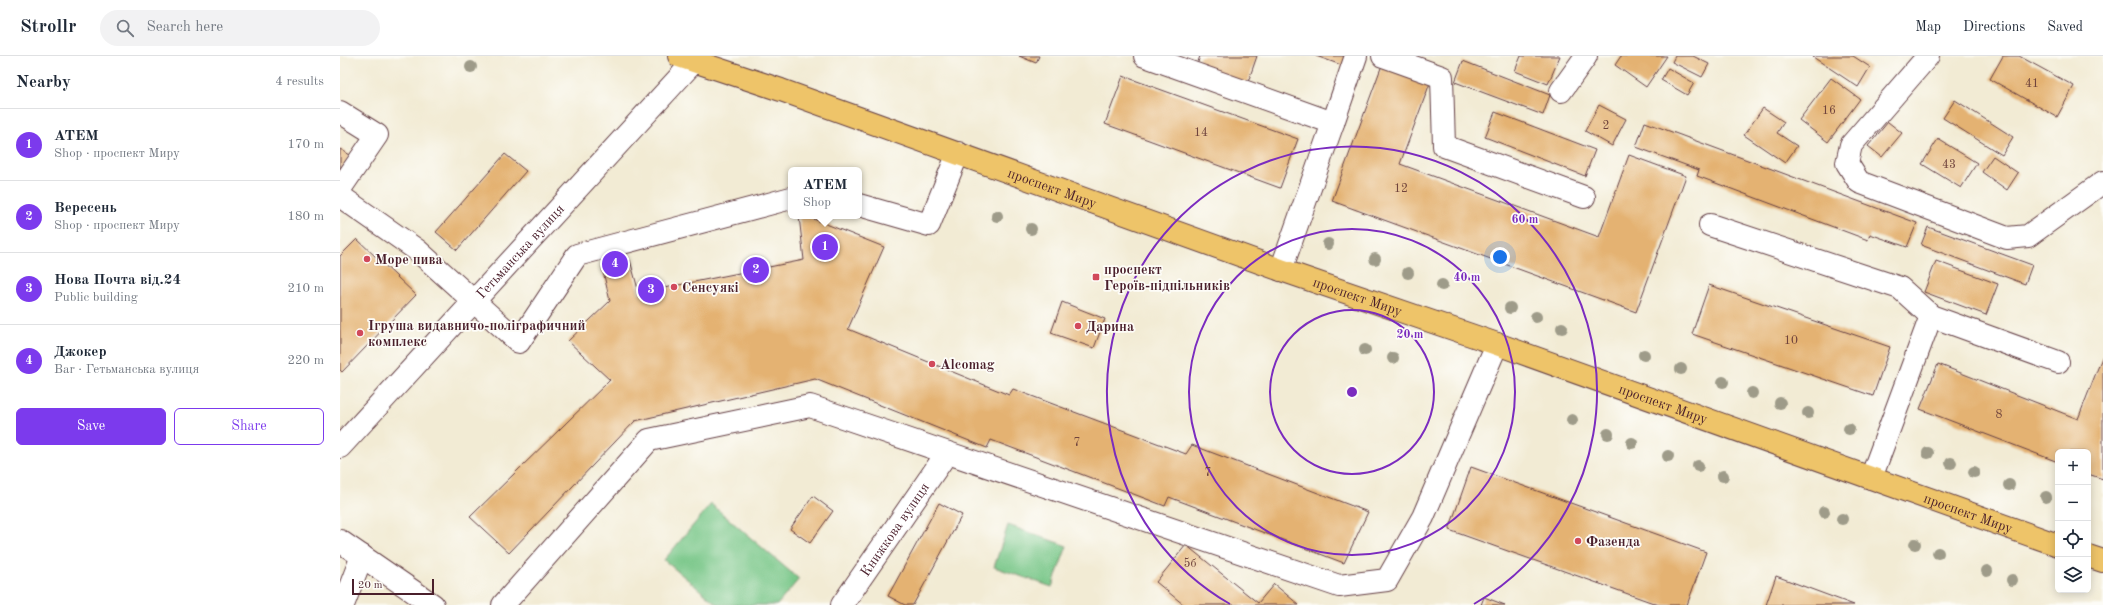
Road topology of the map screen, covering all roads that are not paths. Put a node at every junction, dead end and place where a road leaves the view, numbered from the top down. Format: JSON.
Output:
{"nodes":[{"id":1,"x":1144,"y":56,"type":"edge"},
{"id":2,"x":1356,"y":56,"type":"edge"},
{"id":3,"x":1383,"y":56,"type":"edge"},
{"id":4,"x":1586,"y":56,"type":"edge"},
{"id":5,"x":1928,"y":56,"type":"edge"},
{"id":6,"x":691,"y":57,"type":"edge"},
{"id":7,"x":1561,"y":91,"type":"dead end"},
{"id":8,"x":340,"y":112,"type":"edge"},
{"id":9,"x":1333,"y":123,"type":"junction"},
{"id":10,"x":958,"y":153,"type":"junction"},
{"id":11,"x":2103,"y":182,"type":"edge"},
{"id":12,"x":1584,"y":197,"type":"dead end"},
{"id":13,"x":788,"y":199,"type":"edge"},
{"id":14,"x":342,"y":200,"type":"edge"},
{"id":15,"x":862,"y":206,"type":"edge"},
{"id":16,"x":1710,"y":225,"type":"dead end"},
{"id":17,"x":1281,"y":270,"type":"junction"},
{"id":18,"x":475,"y":302,"type":"junction"},
{"id":19,"x":1931,"y":316,"type":"junction"},
{"id":20,"x":1497,"y":344,"type":"junction"},
{"id":21,"x":2058,"y":362,"type":"dead end"},
{"id":22,"x":340,"y":446,"type":"edge"},
{"id":23,"x":947,"y":453,"type":"junction"},
{"id":24,"x":1871,"y":478,"type":"junction"},
{"id":25,"x":340,"y":541,"type":"edge"},
{"id":26,"x":2055,"y":544,"type":"edge"},
{"id":27,"x":362,"y":556,"type":"junction"},
{"id":28,"x":2091,"y":557,"type":"edge"},
{"id":29,"x":2103,"y":561,"type":"edge"},
{"id":30,"x":346,"y":583,"type":"edge"},
{"id":31,"x":343,"y":605,"type":"edge"},
{"id":32,"x":433,"y":605,"type":"edge"},
{"id":33,"x":503,"y":605,"type":"edge"},
{"id":34,"x":842,"y":605,"type":"edge"}],
"edges":[{"from":1,"to":9,"type":"street"},
{"from":2,"to":9,"type":"street"},
{"from":3,"to":12,"type":"street"},
{"from":4,"to":7,"type":"street"},
{"from":5,"to":11,"type":"street"},
{"from":6,"to":10,"type":"main road","name":"проспект Миру"},
{"from":6,"to":18,"type":"street","name":"Гетьманська вулиця"},
{"from":8,"to":14,"type":"street"},
{"from":9,"to":17,"type":"street"},
{"from":10,"to":15,"type":"street"},
{"from":10,"to":17,"type":"main road","name":"проспект Миру"},
{"from":13,"to":18,"type":"street"},
{"from":14,"to":18,"type":"street"},
{"from":16,"to":19,"type":"street"},
{"from":17,"to":20,"type":"main road","name":"проспект Миру"},
{"from":18,"to":22,"type":"street","name":"Гетьманська вулиця"},
{"from":19,"to":21,"type":"street"},
{"from":19,"to":24,"type":"street"},
{"from":20,"to":23,"type":"street"},
{"from":20,"to":24,"type":"main road","name":"проспект Миру"},
{"from":23,"to":33,"type":"street"},
{"from":23,"to":34,"type":"street","name":"Книжкова вулиця"},
{"from":24,"to":26,"type":"main road","name":"проспект Миру"},
{"from":25,"to":27,"type":"street"},
{"from":27,"to":30,"type":"street"},
{"from":27,"to":32,"type":"street"},
{"from":28,"to":29,"type":"main road"},
{"from":30,"to":31,"type":"street"}]}
